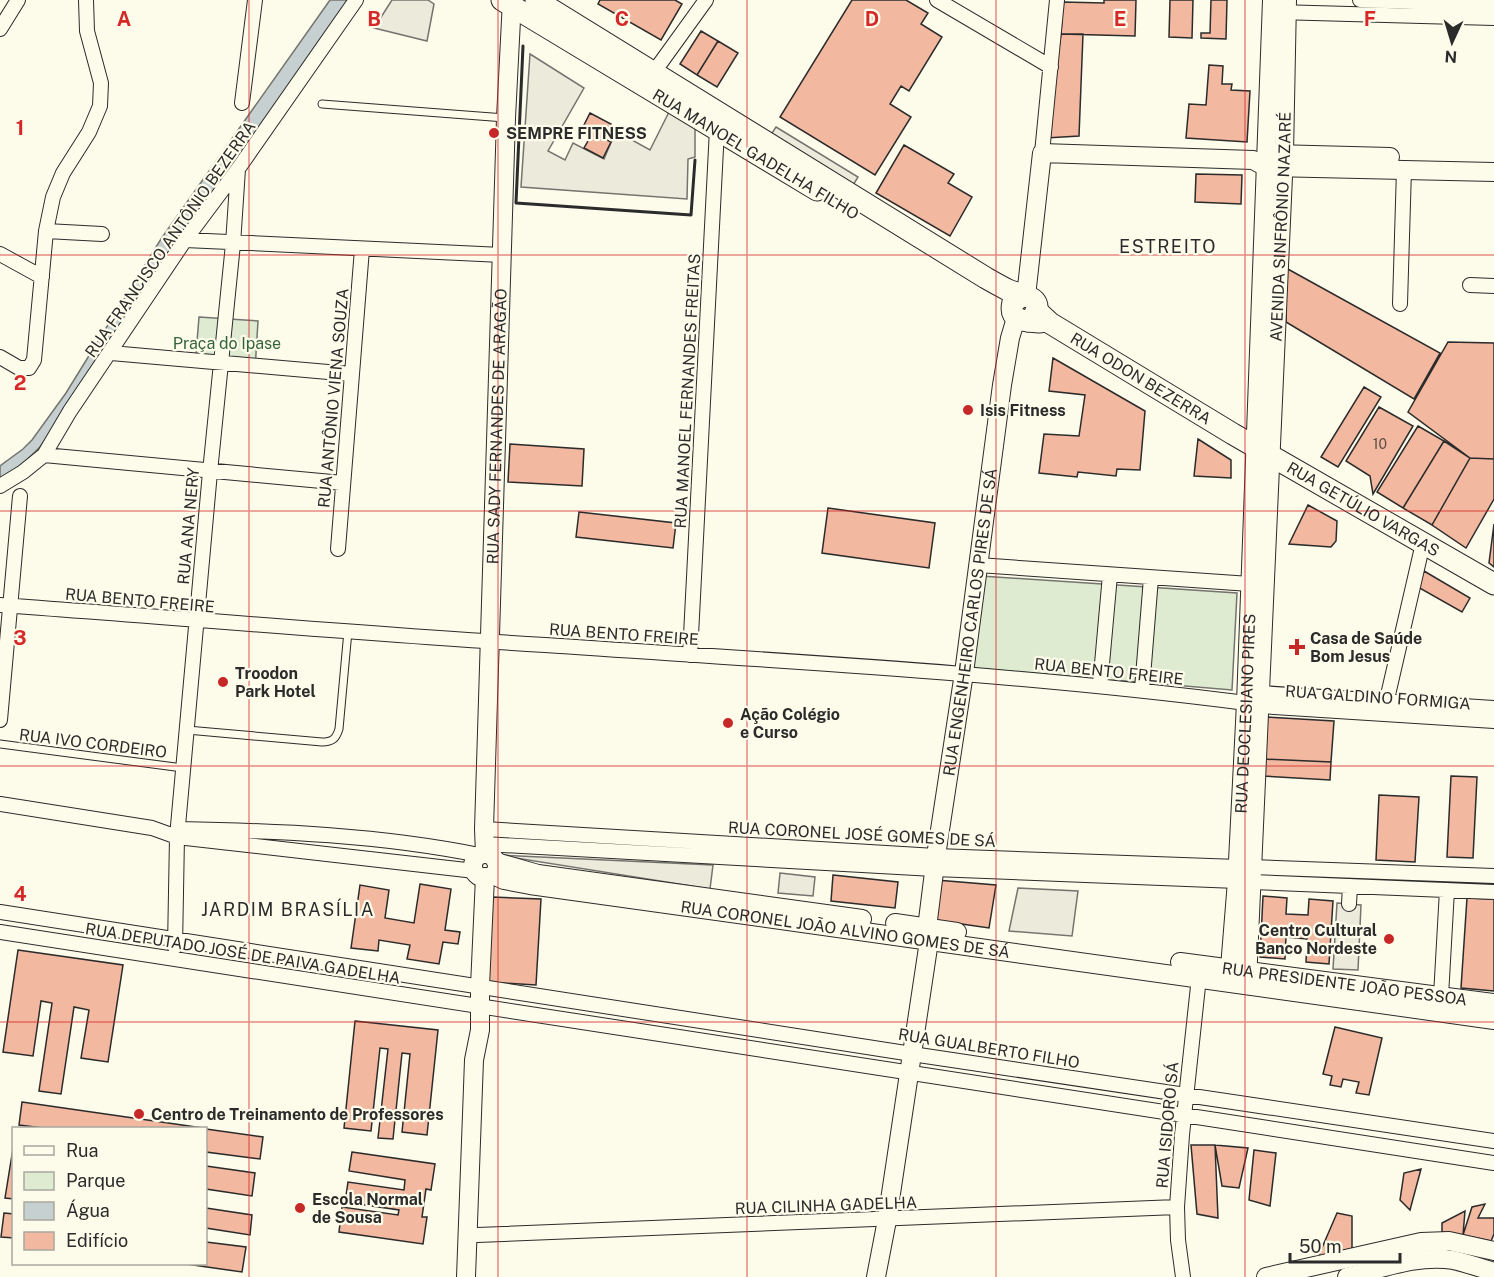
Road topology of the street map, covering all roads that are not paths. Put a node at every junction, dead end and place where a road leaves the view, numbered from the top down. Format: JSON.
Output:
{"nodes":[{"id":1,"x":18,"y":0,"type":"edge"},
{"id":2,"x":86,"y":0,"type":"edge"},
{"id":3,"x":255,"y":0,"type":"edge"},
{"id":4,"x":356,"y":0,"type":"edge"},
{"id":5,"x":536,"y":0,"type":"edge"},
{"id":6,"x":706,"y":0,"type":"edge"},
{"id":7,"x":937,"y":0,"type":"edge"},
{"id":8,"x":1057,"y":0,"type":"edge"},
{"id":9,"x":1359,"y":0,"type":"edge"},
{"id":10,"x":508,"y":2,"type":"edge"},
{"id":11,"x":1494,"y":5,"type":"edge"},
{"id":12,"x":1279,"y":6,"type":"edge"},
{"id":13,"x":1421,"y":6,"type":"edge"},
{"id":14,"x":1494,"y":18,"type":"edge"},
{"id":15,"x":0,"y":29,"type":"edge"},
{"id":16,"x":1051,"y":66,"type":"junction"},
{"id":17,"x":654,"y":72,"type":"junction"},
{"id":18,"x":242,"y":103,"type":"dead end"},
{"id":19,"x":322,"y":104,"type":"dead end"},
{"id":20,"x":506,"y":118,"type":"junction"},
{"id":21,"x":717,"y":129,"type":"junction"},
{"id":22,"x":1042,"y":153,"type":"junction"},
{"id":23,"x":1271,"y":160,"type":"junction"},
{"id":24,"x":1494,"y":160,"type":"edge"},
{"id":25,"x":1465,"y":165,"type":"junction"},
{"id":26,"x":238,"y":169,"type":"junction"},
{"id":27,"x":1404,"y":169,"type":"junction"},
{"id":28,"x":1494,"y":172,"type":"edge"},
{"id":29,"x":46,"y":231,"type":"junction"},
{"id":30,"x":102,"y":234,"type":"dead end"},
{"id":31,"x":185,"y":240,"type":"junction"},
{"id":32,"x":233,"y":244,"type":"junction"},
{"id":33,"x":362,"y":249,"type":"junction"},
{"id":34,"x":0,"y":254,"type":"edge"},
{"id":35,"x":502,"y":255,"type":"junction"},
{"id":36,"x":42,"y":277,"type":"junction"},
{"id":37,"x":1470,"y":285,"type":"dead end"},
{"id":38,"x":1494,"y":286,"type":"edge"},
{"id":39,"x":1400,"y":304,"type":"dead end"},
{"id":40,"x":1027,"y":310,"type":"junction"},
{"id":41,"x":111,"y":353,"type":"junction"},
{"id":42,"x":0,"y":357,"type":"edge"},
{"id":43,"x":222,"y":363,"type":"junction"},
{"id":44,"x":351,"y":374,"type":"junction"},
{"id":45,"x":1233,"y":434,"type":"joint"},
{"id":46,"x":1263,"y":450,"type":"junction"},
{"id":47,"x":44,"y":455,"type":"junction"},
{"id":48,"x":210,"y":472,"type":"junction"},
{"id":49,"x":343,"y":483,"type":"junction"},
{"id":50,"x":0,"y":486,"type":"edge"},
{"id":51,"x":20,"y":496,"type":"dead end"},
{"id":52,"x":1423,"y":543,"type":"junction"},
{"id":53,"x":338,"y":549,"type":"dead end"},
{"id":54,"x":978,"y":565,"type":"junction"},
{"id":55,"x":1110,"y":575,"type":"junction"},
{"id":56,"x":1152,"y":578,"type":"junction"},
{"id":57,"x":1251,"y":584,"type":"junction"},
{"id":58,"x":1494,"y":584,"type":"edge"},
{"id":59,"x":5,"y":605,"type":"edge"},
{"id":60,"x":196,"y":621,"type":"junction"},
{"id":61,"x":348,"y":631,"type":"junction"},
{"id":62,"x":491,"y":642,"type":"junction"},
{"id":63,"x":690,"y":655,"type":"junction"},
{"id":64,"x":964,"y":673,"type":"junction"},
{"id":65,"x":1100,"y":686,"type":"junction"},
{"id":66,"x":1142,"y":689,"type":"junction"},
{"id":67,"x":1255,"y":700,"type":"junction"},
{"id":68,"x":1385,"y":707,"type":"junction"},
{"id":69,"x":1494,"y":708,"type":"edge"},
{"id":70,"x":0,"y":720,"type":"edge"},
{"id":71,"x":1494,"y":721,"type":"edge"},
{"id":72,"x":187,"y":730,"type":"junction"},
{"id":73,"x":0,"y":744,"type":"edge"},
{"id":74,"x":183,"y":768,"type":"junction"},
{"id":75,"x":0,"y":804,"type":"edge"},
{"id":76,"x":178,"y":833,"type":"junction"},
{"id":77,"x":485,"y":858,"type":"junction"},
{"id":78,"x":935,"y":862,"type":"junction"},
{"id":79,"x":1245,"y":874,"type":"junction"},
{"id":80,"x":1494,"y":876,"type":"edge"},
{"id":81,"x":1350,"y":886,"type":"junction"},
{"id":82,"x":1447,"y":890,"type":"junction"},
{"id":83,"x":1494,"y":892,"type":"edge"},
{"id":84,"x":1349,"y":904,"type":"dead end"},
{"id":85,"x":0,"y":912,"type":"edge"},
{"id":86,"x":0,"y":932,"type":"edge"},
{"id":87,"x":932,"y":935,"type":"junction"},
{"id":88,"x":176,"y":939,"type":"junction"},
{"id":89,"x":257,"y":953,"type":"junction"},
{"id":90,"x":173,"y":958,"type":"junction"},
{"id":91,"x":325,"y":963,"type":"junction"},
{"id":92,"x":253,"y":971,"type":"junction"},
{"id":93,"x":1198,"y":971,"type":"junction"},
{"id":94,"x":1238,"y":976,"type":"junction"},
{"id":95,"x":322,"y":982,"type":"junction"},
{"id":96,"x":480,"y":986,"type":"junction"},
{"id":97,"x":1442,"y":996,"type":"junction"},
{"id":98,"x":577,"y":1001,"type":"junction"},
{"id":99,"x":1494,"y":1003,"type":"edge"},
{"id":100,"x":480,"y":1006,"type":"junction"},
{"id":101,"x":573,"y":1020,"type":"junction"},
{"id":102,"x":1494,"y":1020,"type":"edge"},
{"id":103,"x":714,"y":1022,"type":"junction"},
{"id":104,"x":480,"y":1030,"type":"junction"},
{"id":105,"x":711,"y":1041,"type":"junction"},
{"id":106,"x":911,"y":1063,"type":"junction"},
{"id":107,"x":1063,"y":1076,"type":"junction"},
{"id":108,"x":1058,"y":1094,"type":"junction"},
{"id":109,"x":1186,"y":1095,"type":"junction"},
{"id":110,"x":1184,"y":1114,"type":"junction"},
{"id":111,"x":1494,"y":1141,"type":"edge"},
{"id":112,"x":1494,"y":1163,"type":"edge"},
{"id":113,"x":1177,"y":1207,"type":"junction"},
{"id":114,"x":887,"y":1220,"type":"junction"},
{"id":115,"x":477,"y":1234,"type":"junction"},
{"id":116,"x":1494,"y":1251,"type":"edge"},
{"id":117,"x":1494,"y":1272,"type":"edge"},
{"id":118,"x":466,"y":1277,"type":"edge"},
{"id":119,"x":477,"y":1277,"type":"edge"},
{"id":120,"x":876,"y":1277,"type":"edge"},
{"id":121,"x":1183,"y":1277,"type":"edge"},
{"id":122,"x":1266,"y":1277,"type":"edge"},
{"id":123,"x":1347,"y":1277,"type":"edge"}],
"edges":[{"from":1,"to":15,"type":"street"},
{"from":2,"to":29,"type":"street"},
{"from":3,"to":18,"type":"street"},
{"from":4,"to":26,"type":"street","name":"RUA FRANCISCO ANTÔNIO BEZERRA"},
{"from":5,"to":17,"type":"main road","name":"RUA MANOEL GADELHA FILHO"},
{"from":6,"to":17,"type":"street"},
{"from":7,"to":16,"type":"street"},
{"from":8,"to":16,"type":"street"},
{"from":9,"to":13,"type":"street"},
{"from":10,"to":20,"type":"street","name":"RUA SADY FERNANDES DE ARAGÃO"},
{"from":10,"to":21,"type":"main road","name":"RUA MANOEL GADELHA FILHO"},
{"from":11,"to":13,"type":"street"},
{"from":12,"to":13,"type":"street"},
{"from":12,"to":23,"type":"street","name":"AVENIDA SINFRÔNIO NAZARÉ"},
{"from":13,"to":14,"type":"street"},
{"from":16,"to":22,"type":"street"},
{"from":17,"to":40,"type":"main road","name":"RUA MANOEL GADELHA FILHO"},
{"from":19,"to":20,"type":"lane"},
{"from":20,"to":35,"type":"street","name":"RUA SADY FERNANDES DE ARAGÃO"},
{"from":21,"to":40,"type":"main road","name":"RUA MANOEL GADELHA FILHO"},
{"from":21,"to":63,"type":"street","name":"RUA MANOEL FERNANDES FREITAS"},
{"from":22,"to":23,"type":"street"},
{"from":22,"to":40,"type":"street","name":"RUA ENGENHEIRO CARLOS PIRES DE SÁ"},
{"from":23,"to":25,"type":"street"},
{"from":23,"to":27,"type":"street"},
{"from":23,"to":46,"type":"street","name":"AVENIDA SINFRÔNIO NAZARÉ"},
{"from":24,"to":25,"type":"street"},
{"from":25,"to":27,"type":"street"},
{"from":25,"to":28,"type":"street"},
{"from":26,"to":31,"type":"street","name":"RUA FRANCISCO ANTÔNIO BEZERRA"},
{"from":26,"to":32,"type":"street","name":"RUA ANA NERY"},
{"from":27,"to":39,"type":"street"},
{"from":29,"to":30,"type":"street"},
{"from":29,"to":36,"type":"street"},
{"from":31,"to":32,"type":"street"},
{"from":31,"to":41,"type":"street","name":"RUA FRANCISCO ANTÔNIO BEZERRA"},
{"from":32,"to":33,"type":"street"},
{"from":32,"to":43,"type":"street","name":"RUA ANA NERY"},
{"from":33,"to":35,"type":"street"},
{"from":33,"to":44,"type":"street","name":"RUA ANTÔNIO VIENA SOUZA"},
{"from":34,"to":36,"type":"street"},
{"from":35,"to":62,"type":"street","name":"RUA SADY FERNANDES DE ARAGÃO"},
{"from":36,"to":42,"type":"street"},
{"from":37,"to":38,"type":"street"},
{"from":40,"to":45,"type":"main road","name":"RUA ODON BEZERRA"},
{"from":40,"to":54,"type":"street","name":"RUA ENGENHEIRO CARLOS PIRES DE SÁ"},
{"from":41,"to":43,"type":"street"},
{"from":41,"to":47,"type":"street","name":"RUA FRANCISCO ANTÔNIO BEZERRA"},
{"from":43,"to":44,"type":"street"},
{"from":43,"to":48,"type":"street","name":"RUA ANA NERY"},
{"from":44,"to":49,"type":"street","name":"RUA ANTÔNIO VIENA SOUZA"},
{"from":45,"to":46,"type":"main road","name":"RUA GETÚLIO VARGAS"},
{"from":46,"to":52,"type":"main road","name":"RUA GETÚLIO VARGAS"},
{"from":46,"to":57,"type":"street","name":"RUA DEOCLESIANO PIRES"},
{"from":46,"to":67,"type":"street","name":"RUA DEOCLESIANO PIRES"},
{"from":47,"to":48,"type":"street"},
{"from":47,"to":50,"type":"street","name":"RUA FRANCISCO ANTÔNIO BEZERRA"},
{"from":48,"to":49,"type":"street"},
{"from":48,"to":60,"type":"street","name":"RUA ANA NERY"},
{"from":49,"to":53,"type":"street","name":"RUA ANTÔNIO VIENA SOUZA"},
{"from":51,"to":59,"type":"street"},
{"from":52,"to":58,"type":"main road","name":"RUA GETÚLIO VARGAS"},
{"from":52,"to":68,"type":"street"},
{"from":54,"to":55,"type":"street"},
{"from":54,"to":64,"type":"street","name":"RUA ENGENHEIRO CARLOS PIRES DE SÁ"},
{"from":55,"to":56,"type":"street"},
{"from":55,"to":65,"type":"street"},
{"from":56,"to":57,"type":"street"},
{"from":56,"to":66,"type":"street"},
{"from":57,"to":67,"type":"street","name":"RUA DEOCLESIANO PIRES"},
{"from":59,"to":60,"type":"street","name":"RUA BENTO FREIRE"},
{"from":59,"to":70,"type":"street"},
{"from":60,"to":61,"type":"street","name":"RUA BENTO FREIRE"},
{"from":60,"to":72,"type":"street","name":"RUA ANA NERY"},
{"from":61,"to":62,"type":"street","name":"RUA BENTO FREIRE"},
{"from":61,"to":72,"type":"lane"},
{"from":62,"to":63,"type":"street","name":"RUA BENTO FREIRE"},
{"from":62,"to":77,"type":"street","name":"RUA SADY FERNANDES DE ARAGÃO"},
{"from":63,"to":64,"type":"street","name":"RUA BENTO FREIRE"},
{"from":64,"to":65,"type":"street","name":"RUA BENTO FREIRE"},
{"from":64,"to":78,"type":"street","name":"RUA ENGENHEIRO CARLOS PIRES DE SÁ"},
{"from":65,"to":66,"type":"street","name":"RUA BENTO FREIRE"},
{"from":66,"to":67,"type":"street","name":"RUA BENTO FREIRE"},
{"from":67,"to":68,"type":"street","name":"RUA GALDINO FORMIGA"},
{"from":67,"to":79,"type":"street","name":"RUA DEOCLESIANO PIRES"},
{"from":68,"to":69,"type":"street","name":"RUA GALDINO FORMIGA"},
{"from":68,"to":71,"type":"street","name":"RUA GALDINO FORMIGA"},
{"from":72,"to":74,"type":"street","name":"RUA ANA NERY"},
{"from":73,"to":74,"type":"lane","name":"RUA IVO CORDEIRO"},
{"from":74,"to":76,"type":"street","name":"RUA ANA NERY"},
{"from":75,"to":76,"type":"street"},
{"from":76,"to":77,"type":"street"},
{"from":76,"to":77,"type":"street"},
{"from":76,"to":88,"type":"street","name":"RUA ANA NERY"},
{"from":77,"to":78,"type":"street","name":"RUA CORONEL JOSÉ GOMES DE SÁ"},
{"from":77,"to":87,"type":"street","name":"RUA CORONEL JOÃO ALVINO GOMES DE SÁ"},
{"from":77,"to":96,"type":"street","name":"RUA SADY FERNANDES DE ARAGÃO"},
{"from":78,"to":79,"type":"street","name":"RUA CORONEL JOSÉ GOMES DE SÁ"},
{"from":78,"to":87,"type":"street","name":"RUA ENGENHEIRO CARLOS PIRES DE SÁ"},
{"from":79,"to":80,"type":"street","name":"RUA CORONEL JOSÉ GOMES DE SÁ"},
{"from":79,"to":81,"type":"street","name":"RUA CORONEL JOSÉ GOMES DE SÁ"},
{"from":79,"to":94,"type":"street","name":"RUA DEOCLESIANO PIRES"},
{"from":81,"to":82,"type":"street","name":"RUA CORONEL JOSÉ GOMES DE SÁ"},
{"from":81,"to":84,"type":"street"},
{"from":82,"to":83,"type":"street","name":"RUA CORONEL JOSÉ GOMES DE SÁ"},
{"from":82,"to":97,"type":"street"},
{"from":85,"to":88,"type":"street","name":"RUA DEPUTADO JOSÉ DE PAIVA GADELHA"},
{"from":86,"to":90,"type":"street","name":"RUA DEPUTADO JOSÉ DE PAIVA GADELHA"},
{"from":87,"to":93,"type":"street","name":"RUA CORONEL JOÃO ALVINO GOMES DE SÁ"},
{"from":87,"to":106,"type":"street","name":"RUA ENGENHEIRO CARLOS PIRES DE SÁ"},
{"from":88,"to":89,"type":"street","name":"RUA DEPUTADO JOSÉ DE PAIVA GADELHA"},
{"from":88,"to":90,"type":"street","name":"RUA ANA NERY"},
{"from":89,"to":91,"type":"street","name":"RUA DEPUTADO JOSÉ DE PAIVA GADELHA"},
{"from":89,"to":92,"type":"street"},
{"from":90,"to":92,"type":"street","name":"RUA DEPUTADO JOSÉ DE PAIVA GADELHA"},
{"from":91,"to":95,"type":"street"},
{"from":91,"to":96,"type":"street","name":"RUA DEPUTADO JOSÉ DE PAIVA GADELHA"},
{"from":92,"to":95,"type":"street","name":"RUA DEPUTADO JOSÉ DE PAIVA GADELHA"},
{"from":93,"to":94,"type":"street","name":"RUA PRESIDENTE JOÃO PESSOA"},
{"from":93,"to":109,"type":"street","name":"RUA ISIDORO SÁ"},
{"from":94,"to":97,"type":"street","name":"RUA PRESIDENTE JOÃO PESSOA"},
{"from":94,"to":102,"type":"street","name":"RUA PRESIDENTE JOÃO PESSOA"},
{"from":95,"to":100,"type":"street","name":"RUA DEPUTADO JOSÉ DE PAIVA GADELHA"},
{"from":96,"to":98,"type":"street","name":"RUA GUALBERTO FILHO"},
{"from":96,"to":100,"type":"street","name":"RUA SADY FERNANDES DE ARAGÃO"},
{"from":97,"to":99,"type":"street","name":"RUA PRESIDENTE JOÃO PESSOA"},
{"from":98,"to":101,"type":"street"},
{"from":98,"to":103,"type":"street","name":"RUA GUALBERTO FILHO"},
{"from":100,"to":101,"type":"street","name":"RUA GUALBERTO FILHO"},
{"from":100,"to":104,"type":"street"},
{"from":101,"to":105,"type":"street","name":"RUA GUALBERTO FILHO"},
{"from":103,"to":105,"type":"street"},
{"from":103,"to":106,"type":"street","name":"RUA GUALBERTO FILHO"},
{"from":104,"to":115,"type":"street"},
{"from":104,"to":118,"type":"street"},
{"from":105,"to":106,"type":"street","name":"RUA GUALBERTO FILHO"},
{"from":106,"to":107,"type":"street","name":"RUA GUALBERTO FILHO"},
{"from":106,"to":108,"type":"street","name":"RUA GUALBERTO FILHO"},
{"from":106,"to":114,"type":"street","name":"RUA ENGENHEIRO CARLOS PIRES DE SÁ"},
{"from":107,"to":108,"type":"street"},
{"from":107,"to":109,"type":"street","name":"RUA GUALBERTO FILHO"},
{"from":108,"to":110,"type":"street","name":"RUA GUALBERTO FILHO"},
{"from":109,"to":110,"type":"street","name":"RUA ISIDORO SÁ"},
{"from":109,"to":111,"type":"street","name":"RUA GUALBERTO FILHO"},
{"from":110,"to":112,"type":"street","name":"RUA GUALBERTO FILHO"},
{"from":110,"to":113,"type":"street","name":"RUA ISIDORO SÁ"},
{"from":113,"to":114,"type":"street","name":"RUA CILINHA GADELHA"},
{"from":113,"to":121,"type":"street","name":"RUA ISIDORO SÁ"},
{"from":114,"to":115,"type":"street","name":"RUA CILINHA GADELHA"},
{"from":114,"to":120,"type":"street","name":"RUA ENGENHEIRO CARLOS PIRES DE SÁ"},
{"from":115,"to":119,"type":"street"},
{"from":116,"to":122,"type":"street"},
{"from":117,"to":123,"type":"street"}]}
